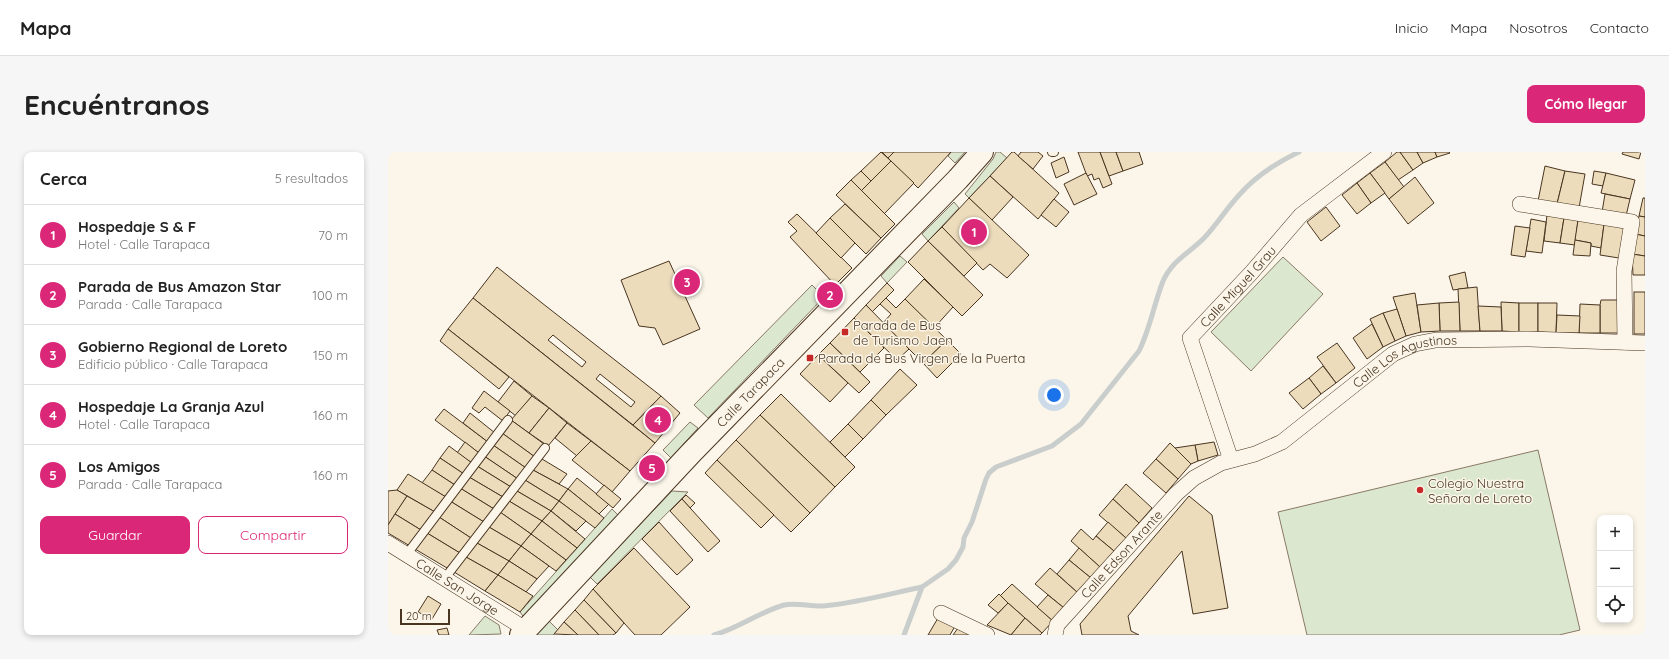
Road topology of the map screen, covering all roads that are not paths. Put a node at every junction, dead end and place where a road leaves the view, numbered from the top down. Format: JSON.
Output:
{"nodes":[{"id":1,"x":982,"y":152,"type":"edge"},
{"id":2,"x":1384,"y":152,"type":"edge"},
{"id":3,"x":1520,"y":204,"type":"dead end"},
{"id":4,"x":1625,"y":342,"type":"junction"},
{"id":5,"x":1645,"y":343,"type":"edge"},
{"id":6,"x":508,"y":420,"type":"dead end"},
{"id":7,"x":545,"y":448,"type":"dead end"},
{"id":8,"x":1231,"y":460,"type":"junction"},
{"id":9,"x":1194,"y":478,"type":"joint"},
{"id":10,"x":388,"y":543,"type":"edge"},
{"id":11,"x":407,"y":554,"type":"junction"},
{"id":12,"x":445,"y":578,"type":"junction"},
{"id":13,"x":941,"y":612,"type":"dead end"},
{"id":14,"x":524,"y":632,"type":"edge"},
{"id":15,"x":987,"y":635,"type":"edge"},
{"id":16,"x":1055,"y":635,"type":"edge"}],
"edges":[{"from":1,"to":14,"type":"main road","name":"Calle Tarapaca"},
{"from":2,"to":8,"type":"street","name":"Calle Miguel Grau"},
{"from":3,"to":4,"type":"street"},
{"from":4,"to":5,"type":"street","name":"Calle Los Agustinos"},
{"from":4,"to":8,"type":"street","name":"Calle Los Agustinos"},
{"from":6,"to":11,"type":"lane"},
{"from":7,"to":12,"type":"lane"},
{"from":8,"to":9,"type":"street","name":"Calle Los Agustinos"},
{"from":9,"to":16,"type":"street","name":"Calle Edson Arante"},
{"from":10,"to":11,"type":"street","name":"Calle San Jorge"},
{"from":11,"to":12,"type":"street","name":"Calle San Jorge"},
{"from":12,"to":14,"type":"street","name":"Calle San Jorge"},
{"from":13,"to":15,"type":"street"}]}
